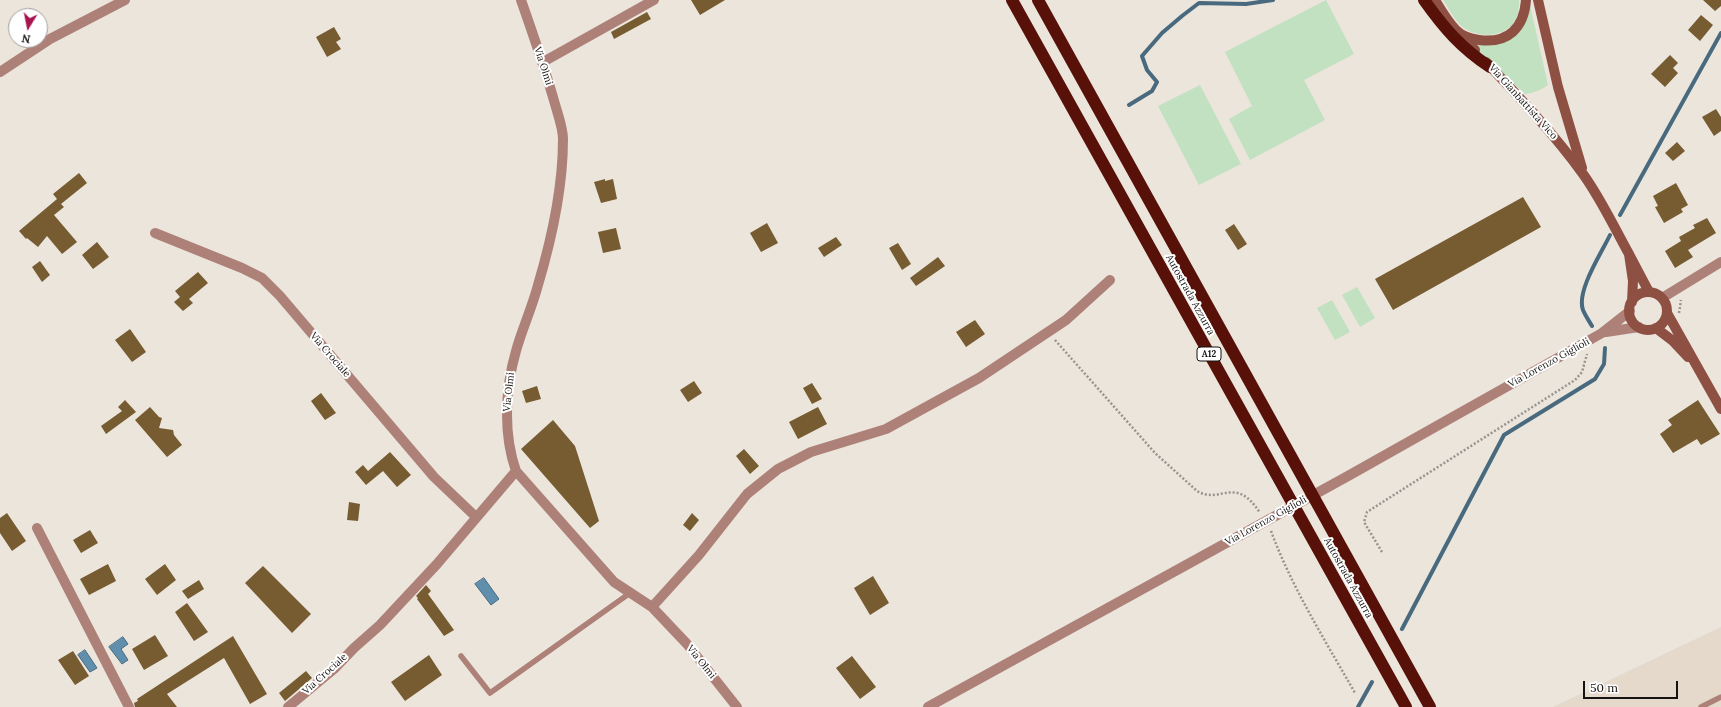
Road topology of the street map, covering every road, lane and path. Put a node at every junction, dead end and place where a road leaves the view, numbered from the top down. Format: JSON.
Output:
{"nodes":[{"id":1,"x":125,"y":0,"type":"edge"},
{"id":2,"x":521,"y":0,"type":"edge"},
{"id":3,"x":654,"y":0,"type":"edge"},
{"id":4,"x":1012,"y":0,"type":"edge"},
{"id":5,"x":1038,"y":0,"type":"edge"},
{"id":6,"x":1424,"y":0,"type":"edge"},
{"id":7,"x":1435,"y":0,"type":"edge"},
{"id":8,"x":1526,"y":0,"type":"edge"},
{"id":9,"x":1538,"y":0,"type":"edge"},
{"id":10,"x":1457,"y":31,"type":"junction"},
{"id":11,"x":542,"y":62,"type":"junction"},
{"id":12,"x":1490,"y":67,"type":"junction"},
{"id":13,"x":0,"y":72,"type":"edge"},
{"id":14,"x":1584,"y":176,"type":"junction"},
{"id":15,"x":155,"y":233,"type":"dead end"},
{"id":16,"x":1629,"y":254,"type":"junction"},
{"id":17,"x":1721,"y":262,"type":"edge"},
{"id":18,"x":1110,"y":280,"type":"dead end"},
{"id":19,"x":1677,"y":289,"type":"junction"},
{"id":20,"x":1649,"y":292,"type":"junction"},
{"id":21,"x":1662,"y":298,"type":"junction"},
{"id":22,"x":1631,"y":306,"type":"junction"},
{"id":23,"x":1667,"y":313,"type":"junction"},
{"id":24,"x":1683,"y":319,"type":"dead end"},
{"id":25,"x":1639,"y":327,"type":"junction"},
{"id":26,"x":1656,"y":328,"type":"junction"},
{"id":27,"x":1048,"y":332,"type":"junction"},
{"id":28,"x":1602,"y":333,"type":"junction"},
{"id":29,"x":1587,"y":342,"type":"junction"},
{"id":30,"x":1696,"y":366,"type":"junction"},
{"id":31,"x":1721,"y":409,"type":"edge"},
{"id":32,"x":516,"y":471,"type":"junction"},
{"id":33,"x":1262,"y":516,"type":"dead end"},
{"id":34,"x":476,"y":517,"type":"junction"},
{"id":35,"x":1270,"y":527,"type":"dead end"},
{"id":36,"x":37,"y":528,"type":"dead end"},
{"id":37,"x":1382,"y":552,"type":"dead end"},
{"id":38,"x":630,"y":593,"type":"junction"},
{"id":39,"x":652,"y":607,"type":"junction"},
{"id":40,"x":460,"y":656,"type":"dead end"},
{"id":41,"x":1355,"y":693,"type":"dead end"},
{"id":42,"x":1721,"y":697,"type":"edge"},
{"id":43,"x":129,"y":707,"type":"edge"},
{"id":44,"x":288,"y":707,"type":"edge"},
{"id":45,"x":737,"y":707,"type":"edge"},
{"id":46,"x":928,"y":707,"type":"edge"},
{"id":47,"x":1406,"y":707,"type":"edge"},
{"id":48,"x":1430,"y":707,"type":"edge"},
{"id":49,"x":1701,"y":707,"type":"edge"}],
"edges":[{"from":1,"to":13,"type":"street"},
{"from":2,"to":11,"type":"street","name":"Via Olmi"},
{"from":3,"to":11,"type":"street"},
{"from":4,"to":47,"type":"highway","name":"Autostrada Azzurra","number":"A12"},
{"from":5,"to":48,"type":"highway","name":"Autostrada Azzurra","number":"A12"},
{"from":6,"to":12,"type":"highway"},
{"from":7,"to":10,"type":"main road","name":"Via Gianbattista Vico"},
{"from":8,"to":10,"type":"main road"},
{"from":9,"to":14,"type":"main road","name":"Via Gianbattista Vico"},
{"from":10,"to":12,"type":"main road","name":"Via Gianbattista Vico"},
{"from":11,"to":32,"type":"street","name":"Via Olmi"},
{"from":12,"to":14,"type":"main road","name":"Via Gianbattista Vico"},
{"from":14,"to":16,"type":"main road","name":"Via Gianbattista Vico"},
{"from":15,"to":34,"type":"street","name":"Via Crociale"},
{"from":16,"to":20,"type":"main road","name":"Via Gianbattista Vico"},
{"from":16,"to":22,"type":"main road"},
{"from":17,"to":19,"type":"street"},
{"from":18,"to":27,"type":"street"},
{"from":19,"to":21,"type":"street"},
{"from":19,"to":24,"type":"path"},
{"from":20,"to":21,"type":"main road"},
{"from":20,"to":22,"type":"main road"},
{"from":21,"to":23,"type":"main road"},
{"from":22,"to":25,"type":"main road"},
{"from":22,"to":28,"type":"street","name":"Via Lorenzo Giglioli"},
{"from":23,"to":26,"type":"main road"},
{"from":23,"to":30,"type":"main road"},
{"from":25,"to":26,"type":"main road"},
{"from":25,"to":28,"type":"street","name":"Via Lorenzo Giglioli"},
{"from":26,"to":30,"type":"main road"},
{"from":27,"to":33,"type":"path"},
{"from":27,"to":39,"type":"street"},
{"from":28,"to":29,"type":"street","name":"Via Lorenzo Giglioli"},
{"from":29,"to":37,"type":"path"},
{"from":29,"to":46,"type":"street","name":"Via Lorenzo Giglioli"},
{"from":30,"to":31,"type":"main road"},
{"from":32,"to":34,"type":"street","name":"Via Crociale"},
{"from":32,"to":38,"type":"street","name":"Via Olmi"},
{"from":34,"to":44,"type":"street","name":"Via Crociale"},
{"from":35,"to":41,"type":"path"},
{"from":36,"to":43,"type":"street"},
{"from":38,"to":39,"type":"street","name":"Via Olmi"},
{"from":38,"to":40,"type":"lane"},
{"from":39,"to":45,"type":"street","name":"Via Olmi"},
{"from":42,"to":49,"type":"lane"}]}
